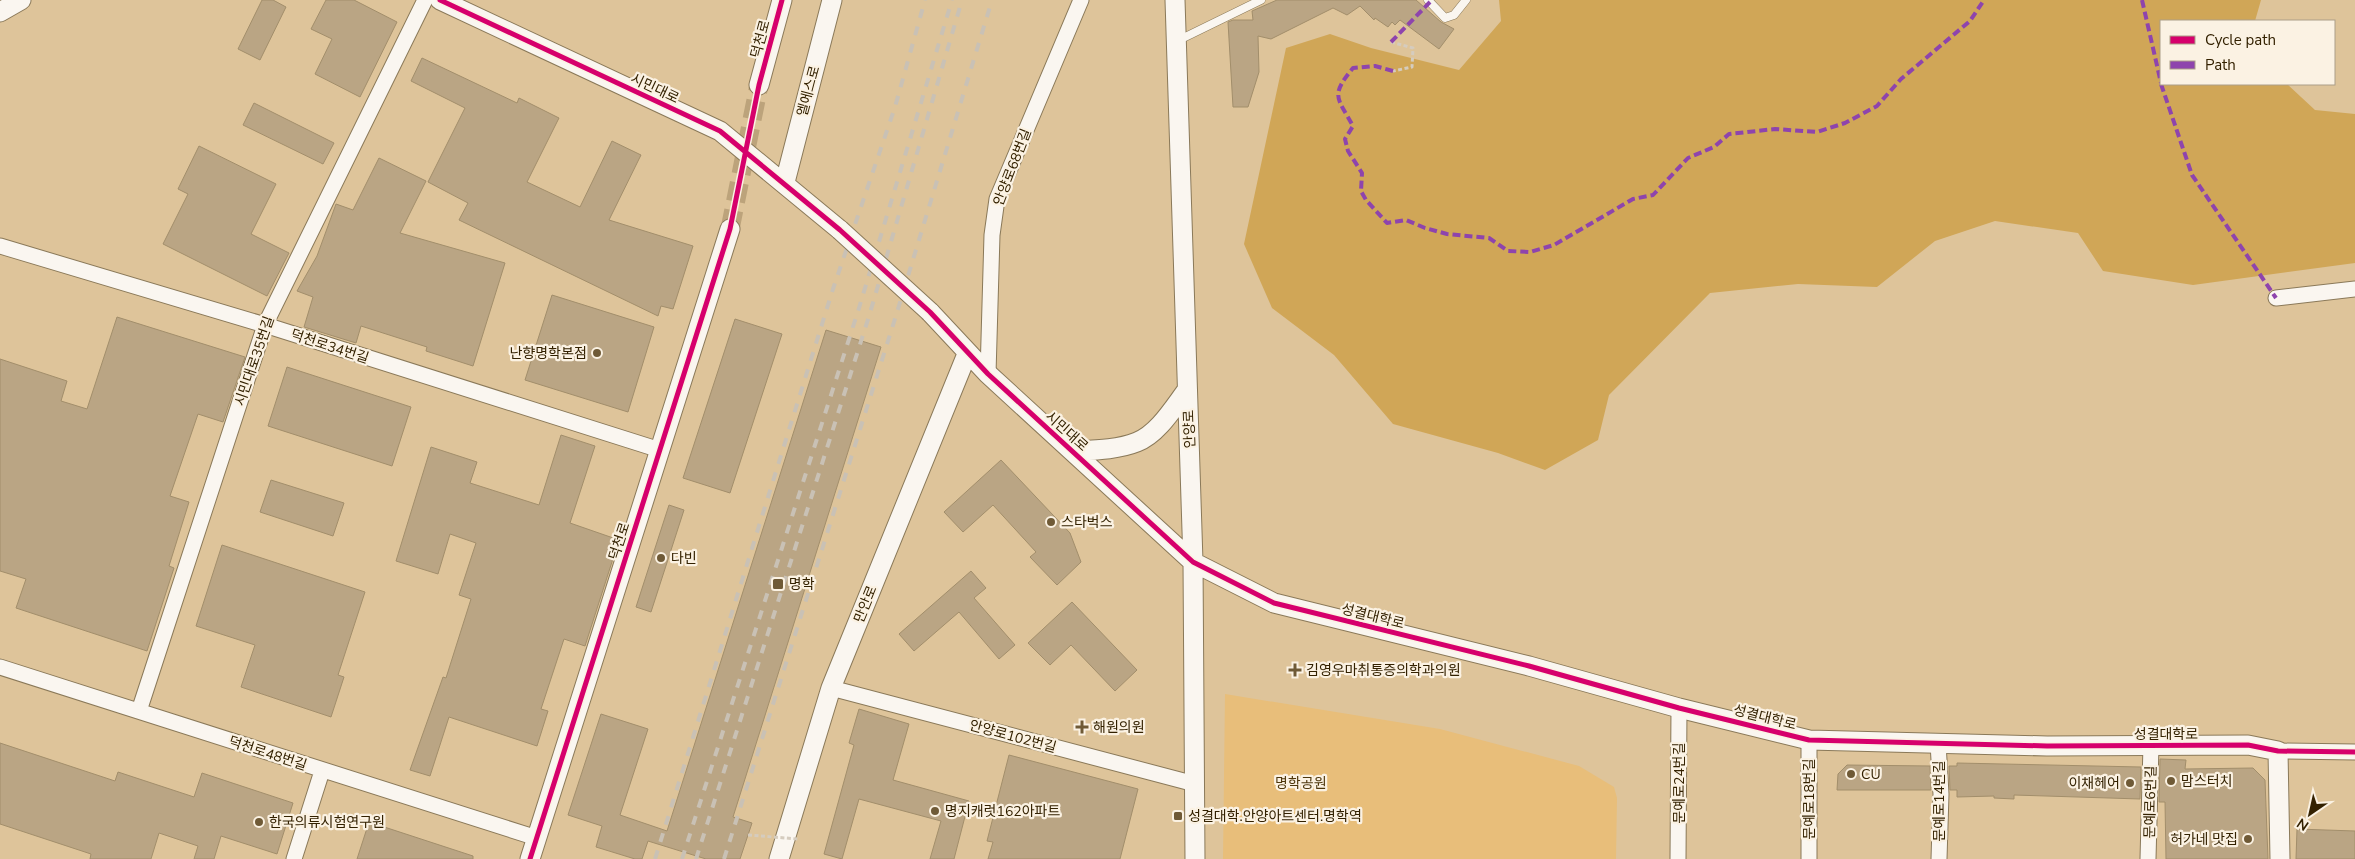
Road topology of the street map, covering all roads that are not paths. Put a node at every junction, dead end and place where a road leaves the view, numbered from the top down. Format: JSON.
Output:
{"nodes":[{"id":1,"x":21,"y":0,"type":"edge"},
{"id":2,"x":425,"y":0,"type":"edge"},
{"id":3,"x":440,"y":0,"type":"edge"},
{"id":4,"x":782,"y":0,"type":"edge"},
{"id":5,"x":832,"y":0,"type":"edge"},
{"id":6,"x":1081,"y":0,"type":"edge"},
{"id":7,"x":1175,"y":0,"type":"edge"},
{"id":8,"x":1261,"y":0,"type":"edge"},
{"id":9,"x":1428,"y":0,"type":"edge"},
{"id":10,"x":1466,"y":0,"type":"edge"},
{"id":11,"x":0,"y":12,"type":"edge"},
{"id":12,"x":1176,"y":41,"type":"junction"},
{"id":13,"x":759,"y":85,"type":"tunnel mouth"},
{"id":14,"x":785,"y":182,"type":"junction"},
{"id":15,"x":730,"y":229,"type":"tunnel mouth"},
{"id":16,"x":0,"y":246,"type":"edge"},
{"id":17,"x":2355,"y":289,"type":"edge"},
{"id":18,"x":2276,"y":298,"type":"dead end"},
{"id":19,"x":265,"y":325,"type":"junction"},
{"id":20,"x":967,"y":354,"type":"junction"},
{"id":21,"x":988,"y":374,"type":"junction"},
{"id":22,"x":1187,"y":390,"type":"junction"},
{"id":23,"x":660,"y":450,"type":"junction"},
{"id":24,"x":1072,"y":451,"type":"junction"},
{"id":25,"x":1193,"y":562,"type":"junction"},
{"id":26,"x":0,"y":667,"type":"edge"},
{"id":27,"x":831,"y":688,"type":"junction"},
{"id":28,"x":1680,"y":708,"type":"junction"},
{"id":29,"x":140,"y":712,"type":"junction"},
{"id":30,"x":1809,"y":740,"type":"junction"},
{"id":31,"x":1938,"y":743,"type":"junction"},
{"id":32,"x":2151,"y":745,"type":"junction"},
{"id":33,"x":2278,"y":751,"type":"junction"},
{"id":34,"x":2355,"y":752,"type":"edge"},
{"id":35,"x":322,"y":771,"type":"junction"},
{"id":36,"x":1194,"y":784,"type":"junction"},
{"id":37,"x":537,"y":838,"type":"junction"},
{"id":38,"x":294,"y":859,"type":"edge"},
{"id":39,"x":530,"y":859,"type":"edge"},
{"id":40,"x":778,"y":859,"type":"edge"},
{"id":41,"x":1195,"y":859,"type":"edge"},
{"id":42,"x":1678,"y":859,"type":"edge"},
{"id":43,"x":1809,"y":859,"type":"edge"},
{"id":44,"x":1939,"y":859,"type":"edge"},
{"id":45,"x":2148,"y":859,"type":"edge"},
{"id":46,"x":2280,"y":859,"type":"edge"}],
"edges":[{"from":1,"to":11,"type":"street"},
{"from":2,"to":19,"type":"street","name":"시민대로35번길"},
{"from":3,"to":14,"type":"street","name":"시민대로"},
{"from":4,"to":13,"type":"street","name":"덕천로"},
{"from":5,"to":14,"type":"street","name":"엘에스로"},
{"from":6,"to":21,"type":"street","name":"안양로68번길"},
{"from":7,"to":12,"type":"street","name":"안양로"},
{"from":8,"to":12,"type":"lane"},
{"from":9,"to":10,"type":"lane"},
{"from":12,"to":22,"type":"street","name":"안양로"},
{"from":14,"to":20,"type":"street","name":"시민대로","bridge":true},
{"from":15,"to":23,"type":"street","name":"덕천로"},
{"from":16,"to":19,"type":"street","name":"덕천로34번길"},
{"from":17,"to":18,"type":"street"},
{"from":19,"to":23,"type":"street","name":"덕천로34번길"},
{"from":19,"to":29,"type":"street","name":"시민대로35번길"},
{"from":20,"to":21,"type":"street","name":"시민대로"},
{"from":20,"to":27,"type":"street","name":"만안로"},
{"from":21,"to":24,"type":"street","name":"시민대로"},
{"from":22,"to":24,"type":"street"},
{"from":22,"to":25,"type":"street","name":"안양로"},
{"from":23,"to":37,"type":"street","name":"덕천로"},
{"from":24,"to":25,"type":"street","name":"시민대로"},
{"from":25,"to":28,"type":"street","name":"성결대학로"},
{"from":25,"to":36,"type":"street","name":"안양로"},
{"from":26,"to":29,"type":"street","name":"덕천로48번길"},
{"from":27,"to":36,"type":"street","name":"안양로102번길"},
{"from":27,"to":40,"type":"street","name":"만안로"},
{"from":28,"to":30,"type":"street","name":"성결대학로"},
{"from":28,"to":42,"type":"street","name":"문예로24번길"},
{"from":29,"to":35,"type":"street","name":"덕천로48번길"},
{"from":30,"to":31,"type":"street","name":"성결대학로"},
{"from":30,"to":43,"type":"street","name":"문예로18번길"},
{"from":31,"to":32,"type":"street","name":"성결대학로"},
{"from":31,"to":44,"type":"street","name":"문예로14번길"},
{"from":32,"to":33,"type":"street","name":"성결대학로"},
{"from":32,"to":45,"type":"street","name":"문예로6번길"},
{"from":33,"to":34,"type":"street","name":"성결대학로"},
{"from":33,"to":46,"type":"street"},
{"from":35,"to":37,"type":"street","name":"덕천로48번길"},
{"from":35,"to":38,"type":"street"},
{"from":36,"to":41,"type":"street","name":"안양로"},
{"from":37,"to":39,"type":"street","name":"덕천로"}]}
